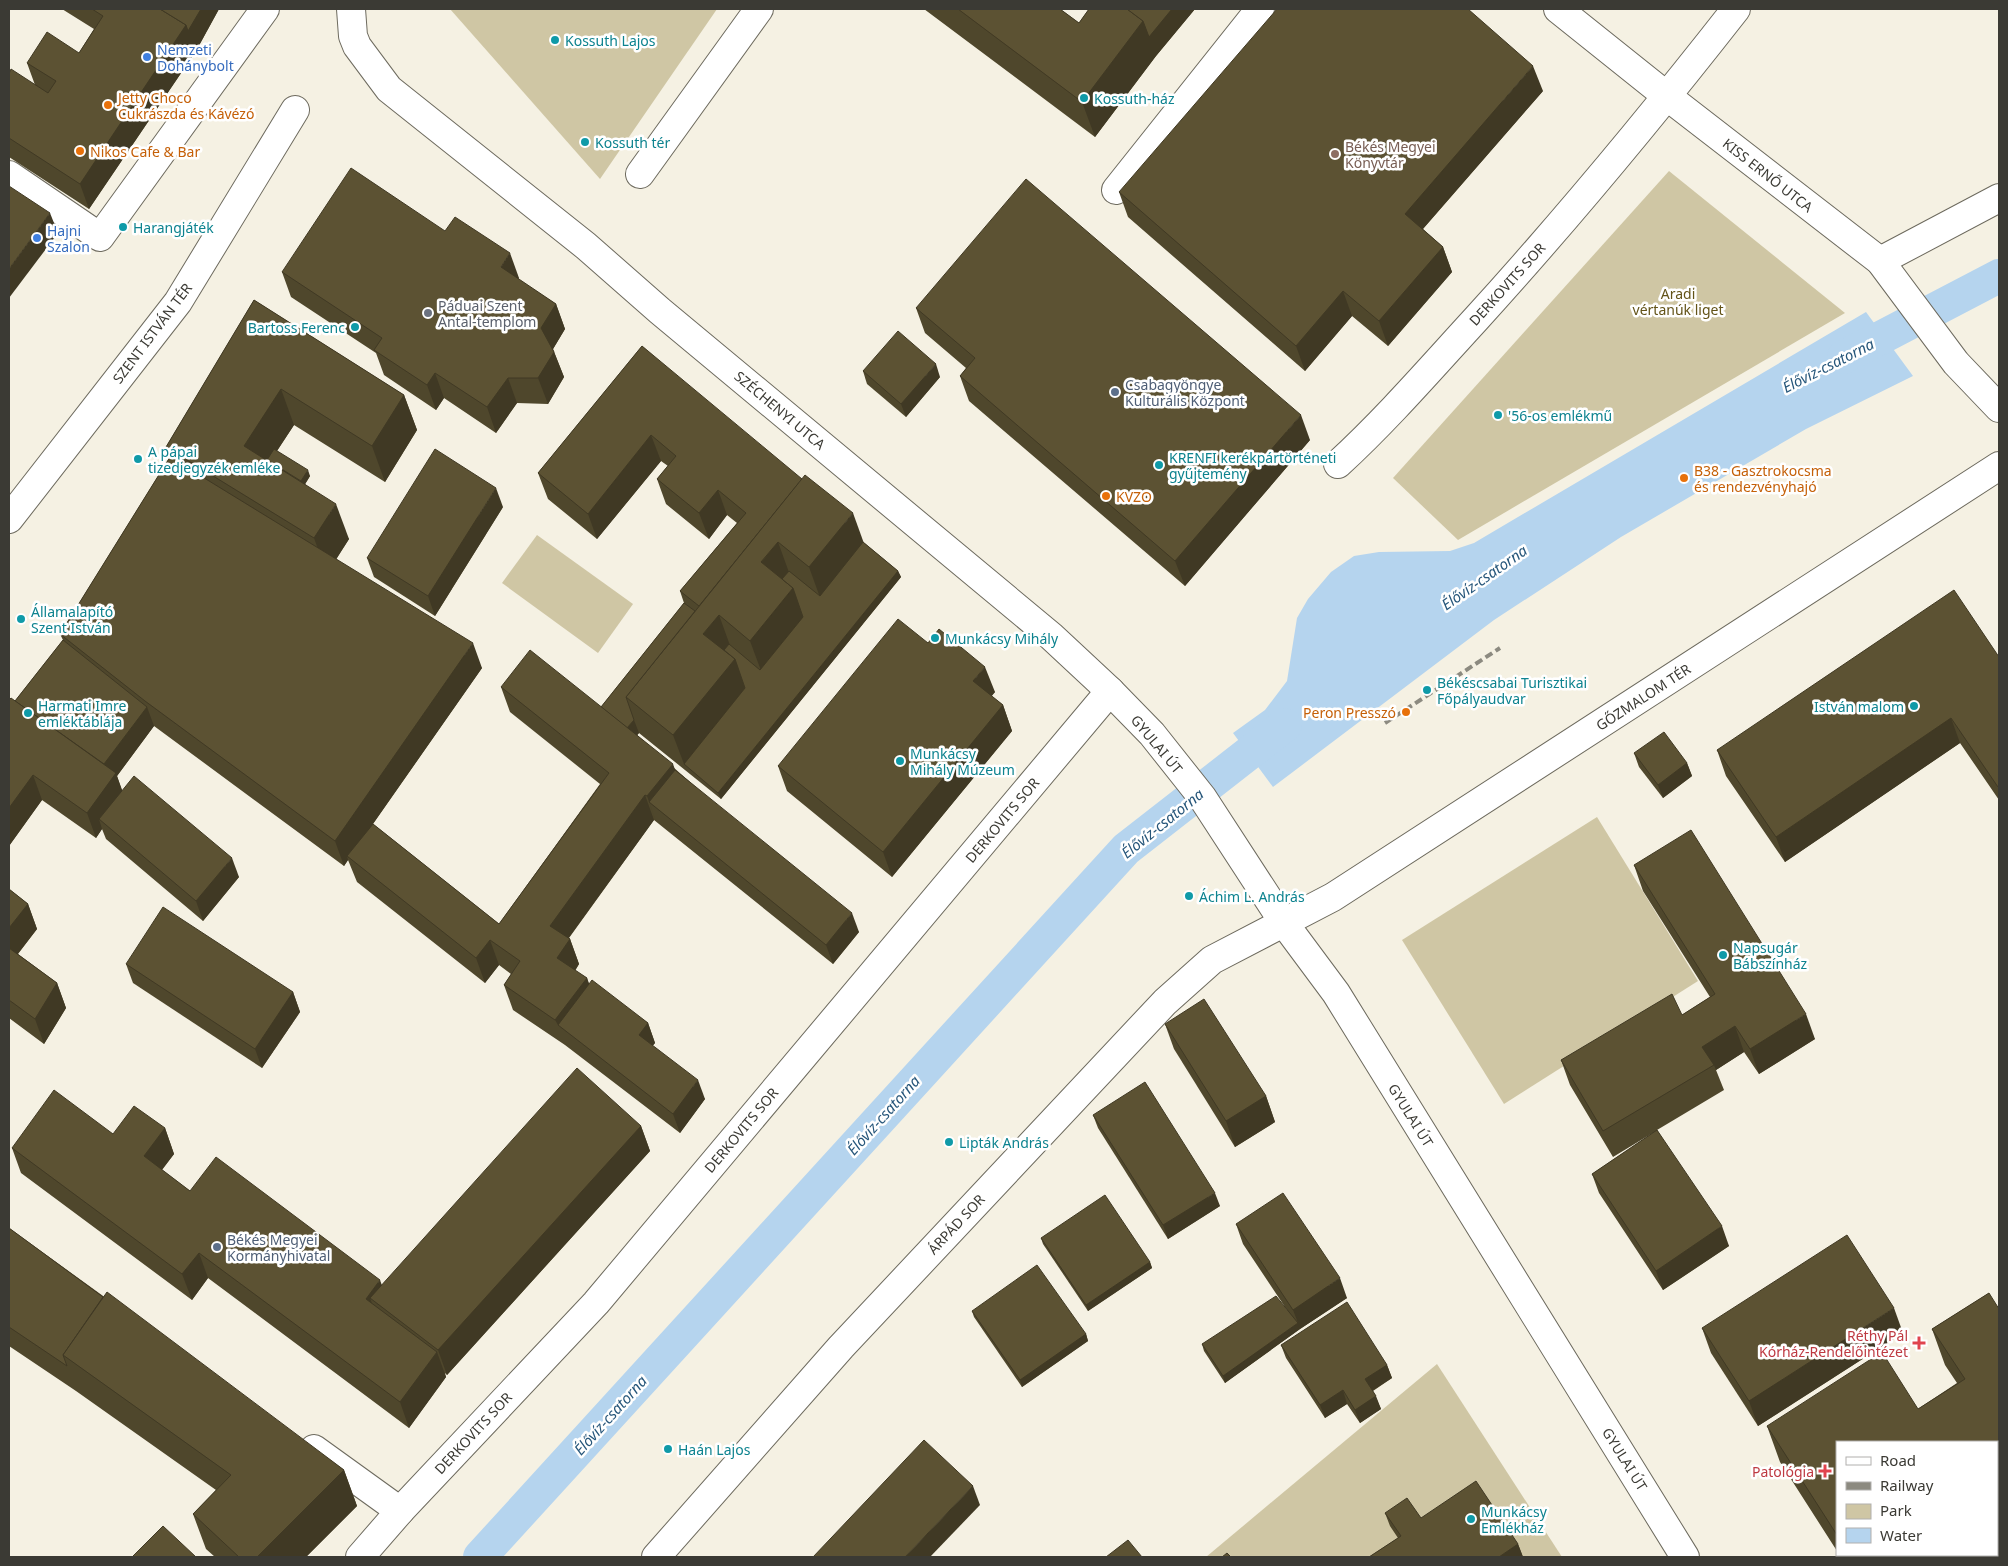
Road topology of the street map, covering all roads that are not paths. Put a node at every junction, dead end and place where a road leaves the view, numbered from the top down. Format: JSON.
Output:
{"nodes":[{"id":1,"x":265,"y":9,"type":"edge"},
{"id":2,"x":351,"y":9,"type":"edge"},
{"id":3,"x":759,"y":9,"type":"edge"},
{"id":4,"x":1260,"y":9,"type":"edge"},
{"id":5,"x":1558,"y":9,"type":"edge"},
{"id":6,"x":1736,"y":9,"type":"edge"},
{"id":7,"x":1668,"y":97,"type":"junction"},
{"id":8,"x":295,"y":110,"type":"dead end"},
{"id":9,"x":640,"y":174,"type":"dead end"},
{"id":10,"x":9,"y":175,"type":"edge"},
{"id":11,"x":1116,"y":190,"type":"dead end"},
{"id":12,"x":1999,"y":198,"type":"edge"},
{"id":13,"x":1880,"y":261,"type":"junction"},
{"id":14,"x":1999,"y":408,"type":"edge"},
{"id":15,"x":1338,"y":464,"type":"dead end"},
{"id":16,"x":1999,"y":466,"type":"edge"},
{"id":17,"x":9,"y":519,"type":"edge"},
{"id":18,"x":1110,"y":691,"type":"junction"},
{"id":19,"x":1284,"y":923,"type":"junction"},
{"id":20,"x":296,"y":1436,"type":"edge"},
{"id":21,"x":400,"y":1511,"type":"junction"},
{"id":22,"x":360,"y":1557,"type":"edge"},
{"id":23,"x":656,"y":1557,"type":"edge"},
{"id":24,"x":1685,"y":1557,"type":"edge"}],
"edges":[{"from":1,"to":10,"type":"street"},
{"from":2,"to":18,"type":"street","name":"SZÉCHENYI UTCA"},
{"from":3,"to":9,"type":"street"},
{"from":4,"to":11,"type":"street"},
{"from":5,"to":7,"type":"street","name":"KISS ERNŐ UTCA"},
{"from":6,"to":7,"type":"street","name":"DERKOVITS SOR"},
{"from":7,"to":13,"type":"street","name":"KISS ERNŐ UTCA"},
{"from":7,"to":15,"type":"street","name":"DERKOVITS SOR"},
{"from":8,"to":17,"type":"street","name":"SZENT ISTVÁN TÉR"},
{"from":12,"to":13,"type":"street"},
{"from":13,"to":14,"type":"street","name":"KISS ERNŐ UTCA"},
{"from":16,"to":19,"type":"street","name":"GŐZMALOM TÉR"},
{"from":18,"to":19,"type":"street","name":"GYULAI ÚT"},
{"from":18,"to":21,"type":"street","name":"DERKOVITS SOR"},
{"from":19,"to":23,"type":"street","name":"ÁRPÁD SOR"},
{"from":19,"to":24,"type":"street","name":"GYULAI ÚT"},
{"from":20,"to":21,"type":"street"},
{"from":21,"to":22,"type":"street","name":"DERKOVITS SOR"}]}
